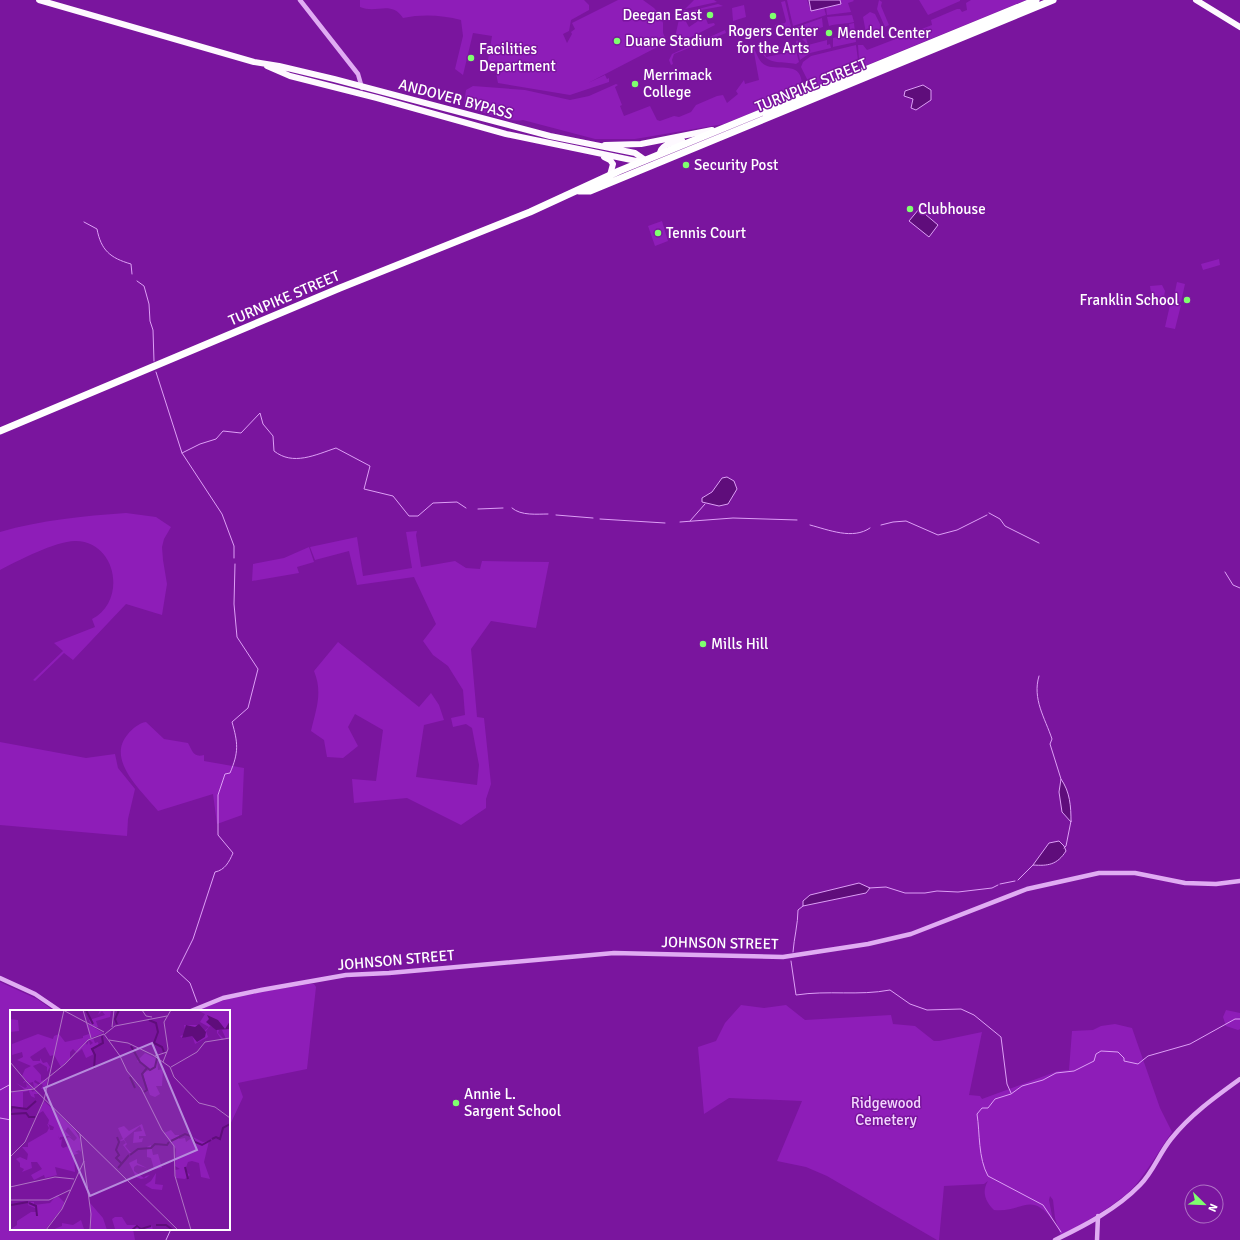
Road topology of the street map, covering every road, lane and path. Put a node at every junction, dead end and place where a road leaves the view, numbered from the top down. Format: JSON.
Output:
{"nodes":[{"id":1,"x":39,"y":0,"type":"edge"},
{"id":2,"x":300,"y":0,"type":"edge"},
{"id":3,"x":1036,"y":0,"type":"edge"},
{"id":4,"x":1053,"y":0,"type":"edge"},
{"id":5,"x":1196,"y":0,"type":"edge"},
{"id":6,"x":1240,"y":27,"type":"edge"},
{"id":7,"x":260,"y":64,"type":"junction"},
{"id":8,"x":362,"y":86,"type":"junction"},
{"id":9,"x":361,"y":94,"type":"junction"},
{"id":10,"x":723,"y":128,"type":"junction"},
{"id":11,"x":700,"y":133,"type":"junction"},
{"id":12,"x":585,"y":143,"type":"junction"},
{"id":13,"x":593,"y":152,"type":"junction"},
{"id":14,"x":660,"y":157,"type":"junction"},
{"id":15,"x":644,"y":163,"type":"junction"},
{"id":16,"x":610,"y":175,"type":"junction"},
{"id":17,"x":579,"y":191,"type":"junction"},
{"id":18,"x":0,"y":431,"type":"edge"},
{"id":19,"x":1240,"y":881,"type":"edge"},
{"id":20,"x":0,"y":978,"type":"edge"},
{"id":21,"x":59,"y":1010,"type":"edge"},
{"id":22,"x":193,"y":1010,"type":"edge"},
{"id":23,"x":1240,"y":1079,"type":"edge"},
{"id":24,"x":1098,"y":1216,"type":"junction"},
{"id":25,"x":1055,"y":1240,"type":"edge"},
{"id":26,"x":1097,"y":1240,"type":"edge"}],
"edges":[{"from":1,"to":7,"type":"main road","name":"ANDOVER BYPASS"},
{"from":2,"to":8,"type":"street"},
{"from":3,"to":10,"type":"highway","name":"TURNPIKE STREET"},
{"from":4,"to":14,"type":"highway","name":"TURNPIKE STREET"},
{"from":5,"to":6,"type":"main road"},
{"from":7,"to":8,"type":"main road","name":"ANDOVER BYPASS"},
{"from":7,"to":9,"type":"main road","name":"ANDOVER BYPASS"},
{"from":8,"to":9,"type":"street"},
{"from":8,"to":12,"type":"main road","name":"ANDOVER BYPASS"},
{"from":9,"to":13,"type":"main road","name":"ANDOVER BYPASS"},
{"from":10,"to":11,"type":"main road"},
{"from":10,"to":14,"type":"highway","name":"TURNPIKE STREET"},
{"from":11,"to":12,"type":"main road"},
{"from":11,"to":14,"type":"main road"},
{"from":12,"to":15,"type":"main road","name":"ANDOVER BYPASS"},
{"from":13,"to":15,"type":"main road","name":"ANDOVER BYPASS"},
{"from":13,"to":16,"type":"main road"},
{"from":14,"to":15,"type":"highway","name":"TURNPIKE STREET"},
{"from":15,"to":16,"type":"highway","name":"TURNPIKE STREET"},
{"from":15,"to":17,"type":"highway","name":"TURNPIKE STREET"},
{"from":16,"to":17,"type":"highway","name":"TURNPIKE STREET"},
{"from":17,"to":18,"type":"highway","name":"TURNPIKE STREET"},
{"from":19,"to":22,"type":"street","name":"JOHNSON STREET"},
{"from":20,"to":21,"type":"street"},
{"from":23,"to":24,"type":"street"},
{"from":24,"to":25,"type":"street"},
{"from":24,"to":26,"type":"street"}]}
